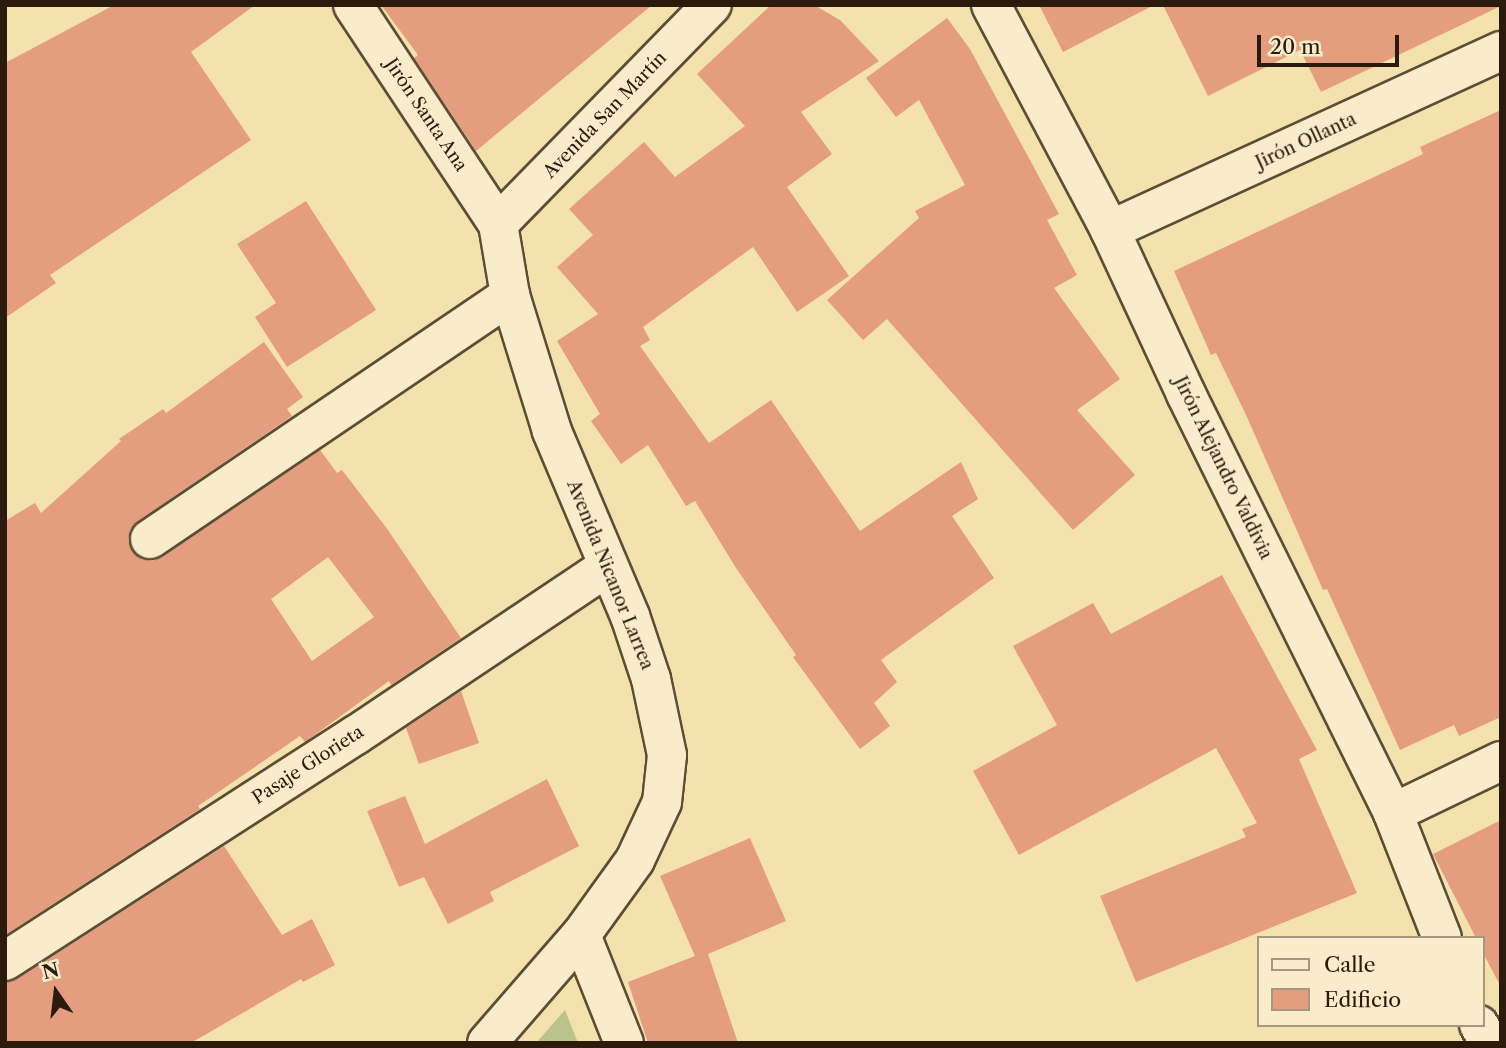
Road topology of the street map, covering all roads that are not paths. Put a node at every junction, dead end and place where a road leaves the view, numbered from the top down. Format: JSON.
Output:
{"nodes":[{"id":1,"x":353,"y":5,"type":"edge"},
{"id":2,"x":712,"y":5,"type":"edge"},
{"id":3,"x":999,"y":8,"type":"edge"},
{"id":4,"x":1501,"y":51,"type":"edge"},
{"id":5,"x":498,"y":225,"type":"junction"},
{"id":6,"x":1111,"y":230,"type":"junction"},
{"id":7,"x":510,"y":295,"type":"junction"},
{"id":8,"x":150,"y":539,"type":"dead end"},
{"id":9,"x":608,"y":566,"type":"junction"},
{"id":10,"x":1501,"y":761,"type":"edge"},
{"id":11,"x":1393,"y":813,"type":"junction"},
{"id":12,"x":581,"y":935,"type":"junction"},
{"id":13,"x":1442,"y":936,"type":"edge"},
{"id":14,"x":5,"y":961,"type":"edge"},
{"id":15,"x":1480,"y":1027,"type":"edge"},
{"id":16,"x":487,"y":1043,"type":"edge"},
{"id":17,"x":624,"y":1043,"type":"edge"},
{"id":18,"x":1490,"y":1043,"type":"edge"}],
"edges":[{"from":1,"to":5,"type":"street","name":"Jirón Santa Ana"},
{"from":2,"to":5,"type":"street","name":"Avenida San Martín"},
{"from":3,"to":6,"type":"street","name":"Jirón Alejandro Valdivia"},
{"from":4,"to":6,"type":"street","name":"Jirón Ollanta"},
{"from":5,"to":7,"type":"street","name":"Avenida Nicanor Larrea"},
{"from":6,"to":11,"type":"street","name":"Jirón Alejandro Valdivia"},
{"from":7,"to":8,"type":"street"},
{"from":7,"to":9,"type":"street","name":"Avenida Nicanor Larrea"},
{"from":9,"to":12,"type":"street","name":"Avenida Nicanor Larrea"},
{"from":9,"to":14,"type":"street","name":"Pasaje Glorieta"},
{"from":10,"to":11,"type":"street"},
{"from":11,"to":13,"type":"street","name":"Jirón Alejandro Valdivia"},
{"from":12,"to":16,"type":"street","name":"Avenida Nicanor Larrea"},
{"from":12,"to":17,"type":"street"},
{"from":15,"to":18,"type":"street"}]}
